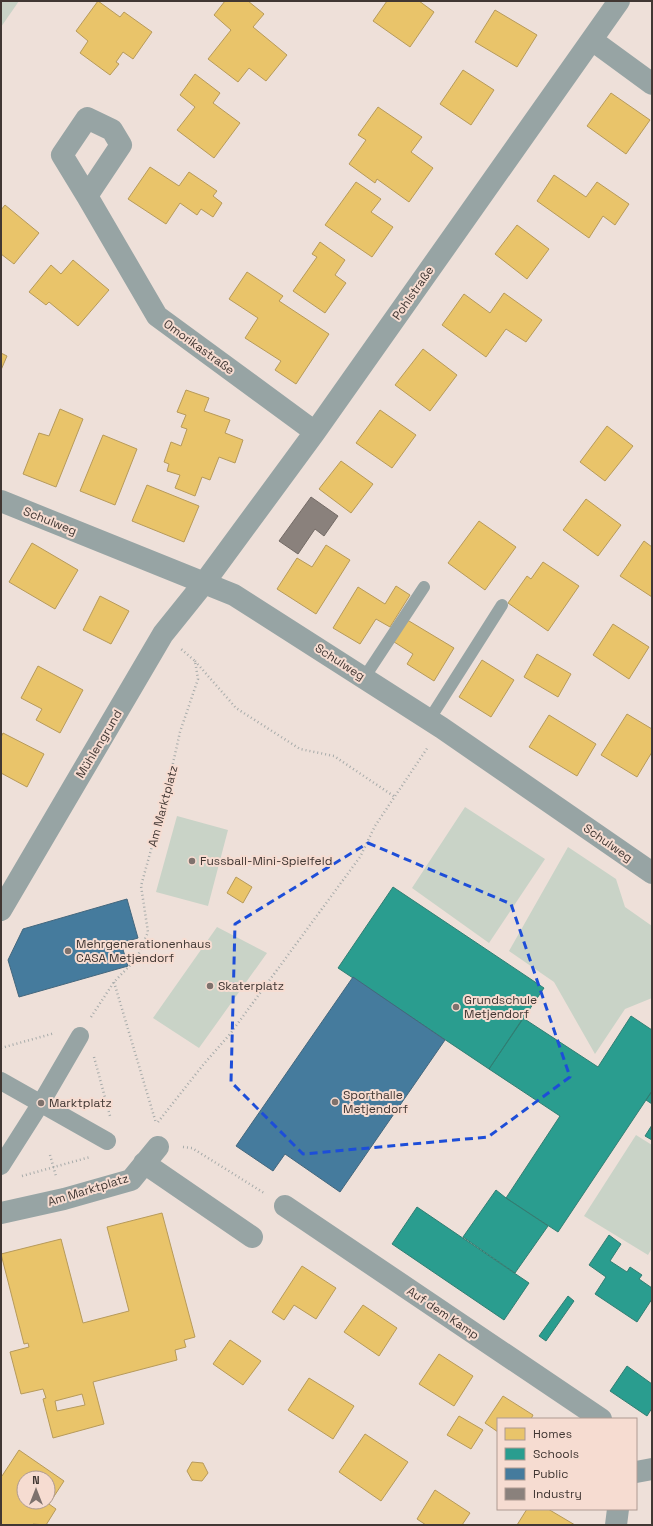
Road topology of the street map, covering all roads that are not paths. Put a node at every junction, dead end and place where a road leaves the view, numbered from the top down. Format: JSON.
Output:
{"nodes":[{"id":1,"x":620,"y":1,"type":"edge"},
{"id":2,"x":592,"y":40,"type":"junction"},
{"id":3,"x":652,"y":84,"type":"edge"},
{"id":4,"x":87,"y":196,"type":"dead end"},
{"id":5,"x":314,"y":432,"type":"junction"},
{"id":6,"x":1,"y":501,"type":"edge"},
{"id":7,"x":204,"y":583,"type":"junction"},
{"id":8,"x":424,"y":587,"type":"dead end"},
{"id":9,"x":502,"y":606,"type":"dead end"},
{"id":10,"x":364,"y":678,"type":"junction"},
{"id":11,"x":435,"y":724,"type":"junction"},
{"id":12,"x":652,"y":874,"type":"edge"},
{"id":13,"x":1,"y":910,"type":"edge"},
{"id":14,"x":80,"y":1036,"type":"road end"},
{"id":15,"x":1,"y":1081,"type":"edge"},
{"id":16,"x":41,"y":1103,"type":"junction"},
{"id":17,"x":107,"y":1141,"type":"dead end"},
{"id":18,"x":1,"y":1166,"type":"edge"},
{"id":19,"x":285,"y":1206,"type":"road end"},
{"id":20,"x":1,"y":1213,"type":"edge"},
{"id":21,"x":252,"y":1237,"type":"dead end"},
{"id":22,"x":600,"y":1418,"type":"edge"},
{"id":23,"x":652,"y":1469,"type":"edge"},
{"id":24,"x":637,"y":1472,"type":"edge"},
{"id":25,"x":618,"y":1510,"type":"edge"},
{"id":26,"x":616,"y":1525,"type":"edge"}],
"edges":[{"from":1,"to":2,"type":"street","name":"Pohlstraße"},
{"from":2,"to":3,"type":"street"},
{"from":2,"to":5,"type":"street","name":"Pohlstraße"},
{"from":4,"to":5,"type":"street","name":"Omorikastraße"},
{"from":5,"to":7,"type":"street","name":"Pohlstraße"},
{"from":6,"to":7,"type":"street","name":"Schulweg"},
{"from":7,"to":10,"type":"street","name":"Schulweg"},
{"from":7,"to":13,"type":"street","name":"Mühlengrund"},
{"from":8,"to":10,"type":"lane"},
{"from":9,"to":11,"type":"lane"},
{"from":10,"to":11,"type":"street","name":"Schulweg"},
{"from":11,"to":12,"type":"street","name":"Schulweg"},
{"from":14,"to":16,"type":"street"},
{"from":15,"to":16,"type":"street"},
{"from":16,"to":17,"type":"street"},
{"from":16,"to":18,"type":"street"},
{"from":19,"to":22,"type":"street","name":"Auf dem Kamp"},
{"from":20,"to":21,"type":"street","name":"Am Marktplatz"},
{"from":23,"to":24,"type":"street"},
{"from":25,"to":26,"type":"street"}]}
